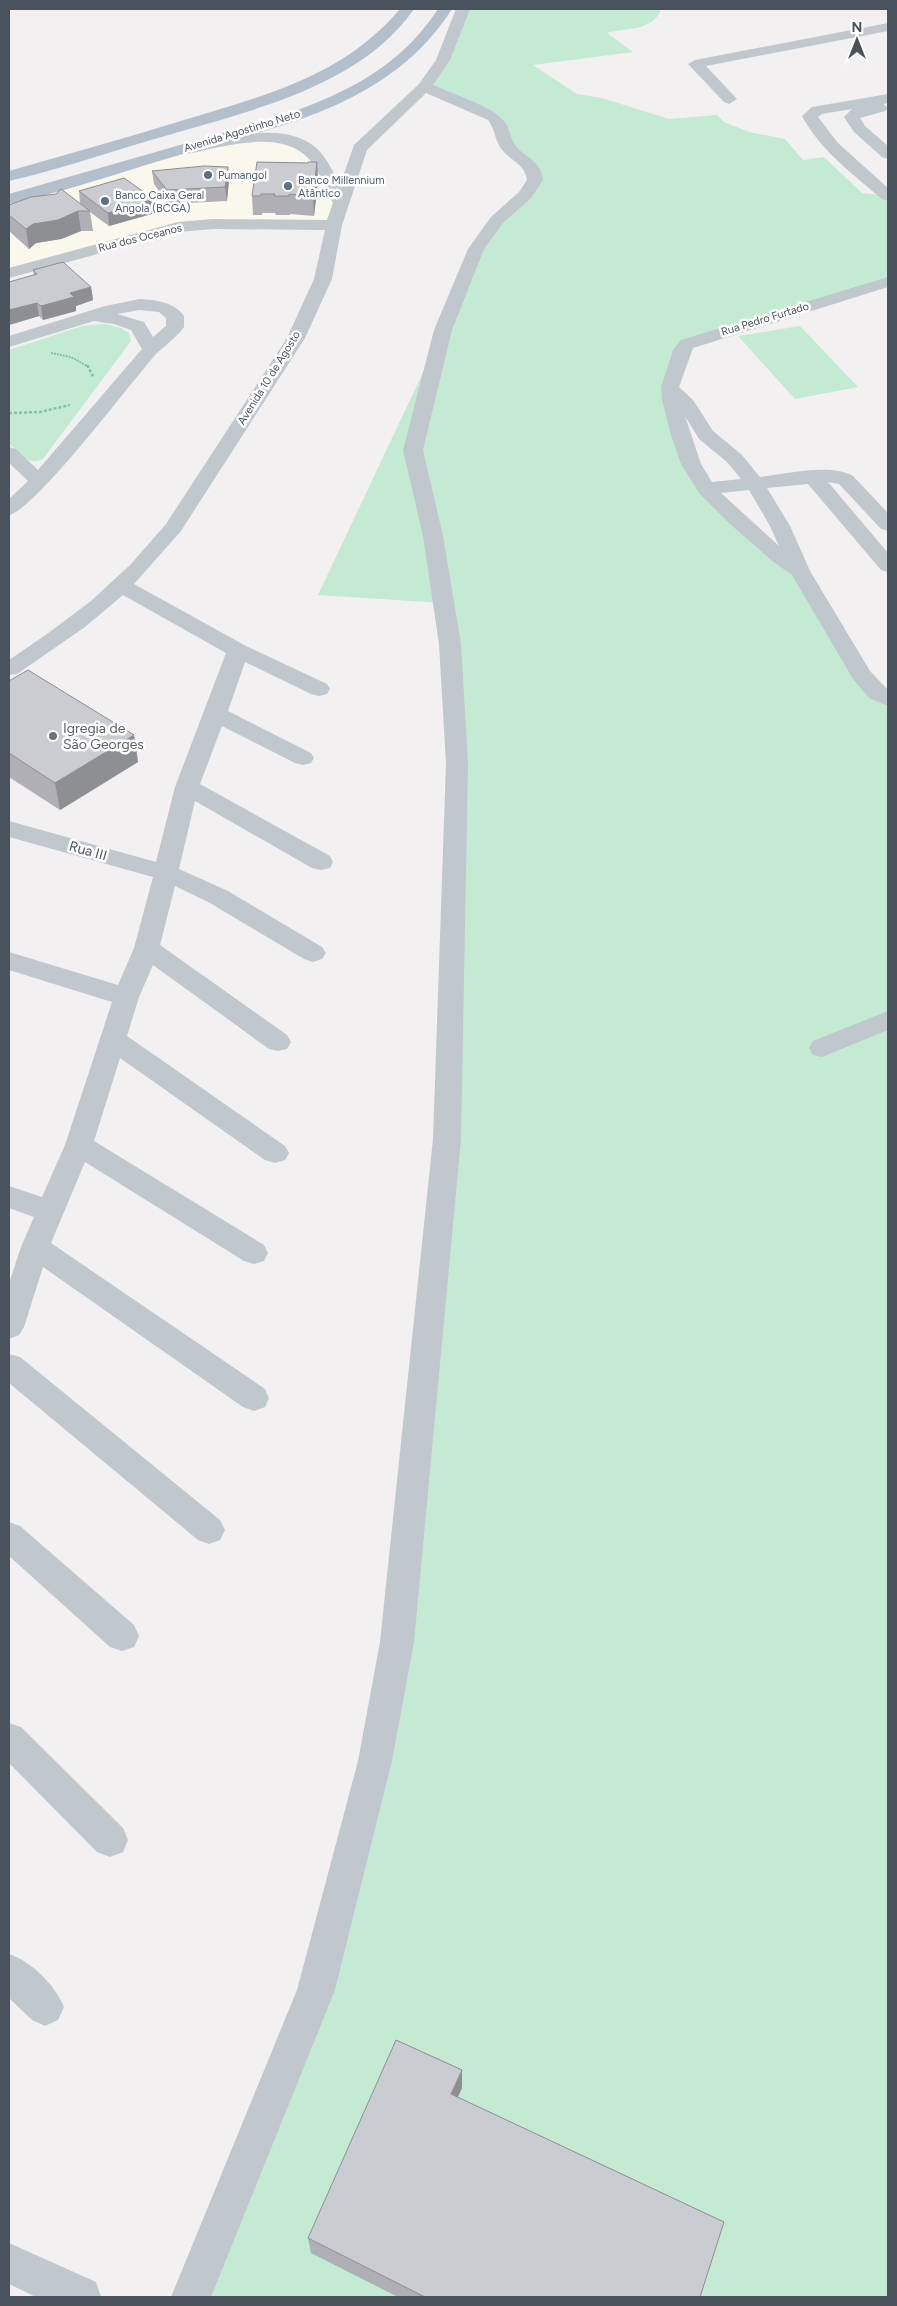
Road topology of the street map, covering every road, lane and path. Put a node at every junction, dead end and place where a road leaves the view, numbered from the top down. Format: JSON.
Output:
{"nodes":[{"id":1,"x":407,"y":9,"type":"edge"},
{"id":2,"x":445,"y":9,"type":"edge"},
{"id":3,"x":464,"y":9,"type":"edge"},
{"id":4,"x":888,"y":20,"type":"edge"},
{"id":5,"x":888,"y":27,"type":"edge"},
{"id":6,"x":688,"y":58,"type":"dead end"},
{"id":7,"x":424,"y":87,"type":"junction"},
{"id":8,"x":729,"y":99,"type":"dead end"},
{"id":9,"x":888,"y":100,"type":"edge"},
{"id":10,"x":888,"y":107,"type":"edge"},
{"id":11,"x":178,"y":151,"type":"junction"},
{"id":12,"x":888,"y":154,"type":"edge"},
{"id":13,"x":9,"y":176,"type":"edge"},
{"id":14,"x":888,"y":196,"type":"edge"},
{"id":15,"x":9,"y":199,"type":"edge"},
{"id":16,"x":341,"y":203,"type":"junction"},
{"id":17,"x":334,"y":225,"type":"junction"},
{"id":18,"x":9,"y":273,"type":"edge"},
{"id":19,"x":888,"y":282,"type":"edge"},
{"id":20,"x":90,"y":317,"type":"junction"},
{"id":21,"x":9,"y":342,"type":"edge"},
{"id":22,"x":151,"y":349,"type":"junction"},
{"id":23,"x":49,"y":353,"type":"dead end"},
{"id":24,"x":94,"y":385,"type":"dead end"},
{"id":25,"x":670,"y":387,"type":"junction"},
{"id":26,"x":72,"y":404,"type":"dead end"},
{"id":27,"x":9,"y":413,"type":"edge"},
{"id":28,"x":722,"y":448,"type":"junction"},
{"id":29,"x":9,"y":453,"type":"edge"},
{"id":30,"x":688,"y":457,"type":"junction"},
{"id":31,"x":813,"y":477,"type":"junction"},
{"id":32,"x":39,"y":481,"type":"junction"},
{"id":33,"x":755,"y":484,"type":"junction"},
{"id":34,"x":706,"y":489,"type":"junction"},
{"id":35,"x":9,"y":509,"type":"edge"},
{"id":36,"x":888,"y":525,"type":"edge"},
{"id":37,"x":888,"y":566,"type":"edge"},
{"id":38,"x":800,"y":571,"type":"junction"},
{"id":39,"x":123,"y":586,"type":"junction"},
{"id":40,"x":238,"y":651,"type":"junction"},
{"id":41,"x":9,"y":669,"type":"edge"},
{"id":42,"x":319,"y":689,"type":"dead end"},
{"id":43,"x":888,"y":699,"type":"edge"},
{"id":44,"x":216,"y":714,"type":"junction"},
{"id":45,"x":303,"y":758,"type":"dead end"},
{"id":46,"x":187,"y":787,"type":"junction"},
{"id":47,"x":9,"y":829,"type":"edge"},
{"id":48,"x":321,"y":862,"type":"dead end"},
{"id":49,"x":167,"y":873,"type":"junction"},
{"id":50,"x":147,"y":948,"type":"junction"},
{"id":51,"x":313,"y":953,"type":"dead end"},
{"id":52,"x":9,"y":961,"type":"edge"},
{"id":53,"x":126,"y":996,"type":"junction"},
{"id":54,"x":888,"y":1020,"type":"edge"},
{"id":55,"x":113,"y":1040,"type":"junction"},
{"id":56,"x":278,"y":1042,"type":"dead end"},
{"id":57,"x":822,"y":1048,"type":"dead end"},
{"id":58,"x":79,"y":1145,"type":"junction"},
{"id":59,"x":274,"y":1153,"type":"dead end"},
{"id":60,"x":9,"y":1197,"type":"edge"},
{"id":61,"x":50,"y":1211,"type":"junction"},
{"id":62,"x":36,"y":1247,"type":"junction"},
{"id":63,"x":254,"y":1253,"type":"dead end"},
{"id":64,"x":9,"y":1327,"type":"edge"},
{"id":65,"x":9,"y":1366,"type":"edge"},
{"id":66,"x":254,"y":1398,"type":"dead end"},
{"id":67,"x":209,"y":1530,"type":"dead end"},
{"id":68,"x":9,"y":1536,"type":"edge"},
{"id":69,"x":122,"y":1636,"type":"dead end"},
{"id":70,"x":9,"y":1739,"type":"edge"},
{"id":71,"x":110,"y":1840,"type":"dead end"},
{"id":72,"x":9,"y":1972,"type":"edge"},
{"id":73,"x":45,"y":2007,"type":"dead end"},
{"id":74,"x":9,"y":2263,"type":"edge"},
{"id":75,"x":81,"y":2297,"type":"edge"},
{"id":76,"x":191,"y":2297,"type":"edge"}],
"edges":[{"from":1,"to":13,"type":"main road","name":"Avenida Agostinho Neto"},
{"from":2,"to":11,"type":"main road","name":"Avenida Agostinho Neto"},
{"from":3,"to":7,"type":"street","name":"Avenida 10 de Agosto"},
{"from":4,"to":6,"type":"street"},
{"from":5,"to":8,"type":"street"},
{"from":7,"to":16,"type":"street","name":"Avenida 10 de Agosto"},
{"from":7,"to":76,"type":"street"},
{"from":9,"to":14,"type":"street"},
{"from":10,"to":12,"type":"street"},
{"from":11,"to":15,"type":"main road","name":"Avenida Agostinho Neto"},
{"from":11,"to":16,"type":"street"},
{"from":16,"to":17,"type":"street","name":"Avenida 10 de Agosto"},
{"from":17,"to":18,"type":"street","name":"Rua dos Oceanos"},
{"from":17,"to":39,"type":"street","name":"Avenida 10 de Agosto"},
{"from":19,"to":25,"type":"street","name":"Rua Pedro Furtado"},
{"from":20,"to":21,"type":"street"},
{"from":20,"to":22,"type":"street"},
{"from":20,"to":22,"type":"street"},
{"from":22,"to":32,"type":"street"},
{"from":23,"to":24,"type":"path"},
{"from":25,"to":28,"type":"street","name":"Rua Pedro Furtado"},
{"from":25,"to":30,"type":"street","name":"Rua Pedro Furtado"},
{"from":26,"to":27,"type":"path"},
{"from":28,"to":30,"type":"street"},
{"from":28,"to":33,"type":"street","name":"Rua Pedro Furtado"},
{"from":29,"to":32,"type":"street"},
{"from":30,"to":34,"type":"street","name":"Rua Pedro Furtado"},
{"from":31,"to":33,"type":"street"},
{"from":31,"to":36,"type":"street"},
{"from":31,"to":37,"type":"street"},
{"from":32,"to":35,"type":"street"},
{"from":33,"to":34,"type":"street"},
{"from":33,"to":38,"type":"street","name":"Rua Pedro Furtado"},
{"from":34,"to":38,"type":"street","name":"Rua Pedro Furtado"},
{"from":38,"to":43,"type":"street","name":"Rua Pedro Furtado"},
{"from":39,"to":40,"type":"street"},
{"from":39,"to":41,"type":"street","name":"Avenida 10 de Agosto"},
{"from":40,"to":42,"type":"street"},
{"from":40,"to":44,"type":"street"},
{"from":44,"to":45,"type":"street"},
{"from":44,"to":46,"type":"street"},
{"from":46,"to":48,"type":"street"},
{"from":46,"to":49,"type":"street"},
{"from":47,"to":49,"type":"street","name":"Rua III"},
{"from":49,"to":50,"type":"street"},
{"from":49,"to":51,"type":"street","name":"Rua III"},
{"from":50,"to":53,"type":"street"},
{"from":50,"to":56,"type":"street"},
{"from":52,"to":53,"type":"street"},
{"from":53,"to":55,"type":"street"},
{"from":54,"to":57,"type":"street"},
{"from":55,"to":58,"type":"street"},
{"from":55,"to":59,"type":"street"},
{"from":58,"to":61,"type":"street"},
{"from":58,"to":63,"type":"street"},
{"from":60,"to":61,"type":"street"},
{"from":61,"to":62,"type":"street"},
{"from":62,"to":64,"type":"street"},
{"from":62,"to":66,"type":"street"},
{"from":65,"to":67,"type":"street"},
{"from":68,"to":69,"type":"street"},
{"from":70,"to":71,"type":"street"},
{"from":72,"to":73,"type":"street"},
{"from":74,"to":75,"type":"street"}]}
